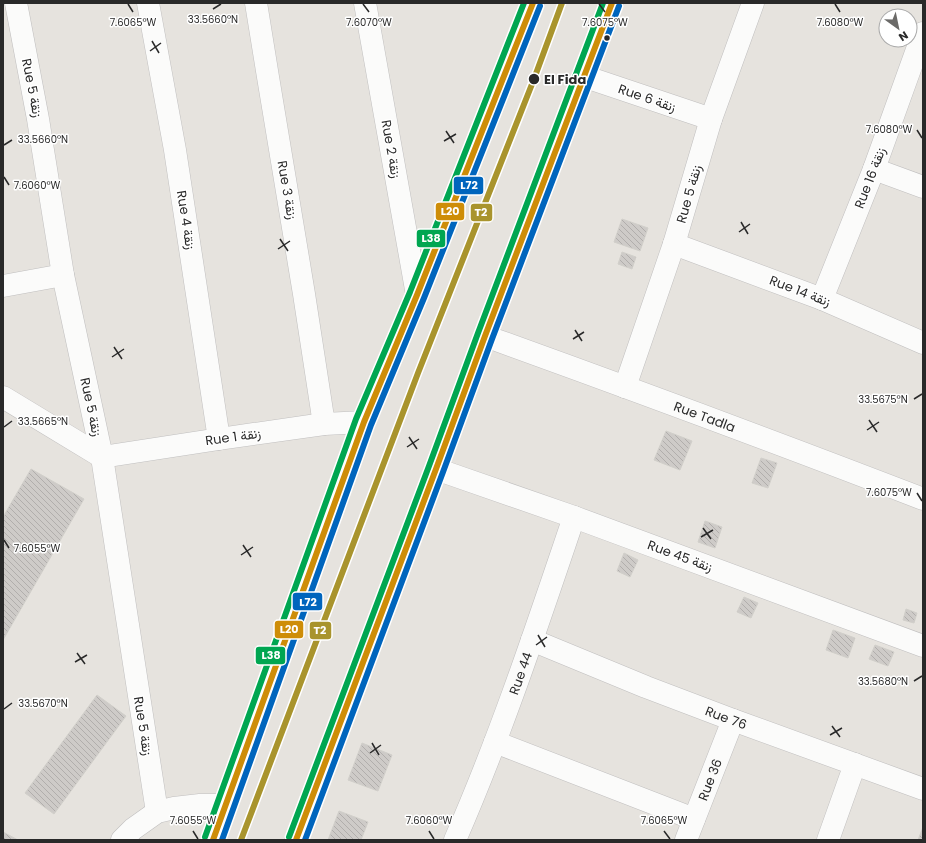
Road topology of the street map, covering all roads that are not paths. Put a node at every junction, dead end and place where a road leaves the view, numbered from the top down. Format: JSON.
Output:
{"nodes":[{"id":1,"x":16,"y":3,"type":"edge"},
{"id":2,"x":148,"y":3,"type":"edge"},
{"id":3,"x":256,"y":3,"type":"edge"},
{"id":4,"x":365,"y":3,"type":"edge"},
{"id":5,"x":533,"y":3,"type":"edge"},
{"id":6,"x":612,"y":3,"type":"edge"},
{"id":7,"x":754,"y":3,"type":"edge"},
{"id":8,"x":923,"y":33,"type":"edge"},
{"id":9,"x":583,"y":76,"type":"junction"},
{"id":10,"x":711,"y":119,"type":"junction"},
{"id":11,"x":874,"y":169,"type":"junction"},
{"id":12,"x":923,"y":187,"type":"edge"},
{"id":13,"x":674,"y":244,"type":"junction"},
{"id":14,"x":63,"y":275,"type":"junction"},
{"id":15,"x":3,"y":286,"type":"edge"},
{"id":16,"x":417,"y":295,"type":"junction"},
{"id":17,"x":822,"y":299,"type":"junction"},
{"id":18,"x":485,"y":336,"type":"junction"},
{"id":19,"x":923,"y":343,"type":"edge"},
{"id":20,"x":626,"y":387,"type":"junction"},
{"id":21,"x":3,"y":397,"type":"edge"},
{"id":22,"x":364,"y":422,"type":"junction"},
{"id":23,"x":324,"y":424,"type":"junction"},
{"id":24,"x":219,"y":439,"type":"junction"},
{"id":25,"x":102,"y":457,"type":"junction"},
{"id":26,"x":436,"y":469,"type":"junction"},
{"id":27,"x":923,"y":499,"type":"edge"},
{"id":28,"x":574,"y":517,"type":"junction"},
{"id":29,"x":532,"y":640,"type":"junction"},
{"id":30,"x":923,"y":646,"type":"edge"},
{"id":31,"x":733,"y":720,"type":"junction"},
{"id":32,"x":495,"y":742,"type":"junction"},
{"id":33,"x":855,"y":764,"type":"junction"},
{"id":34,"x":923,"y":789,"type":"edge"},
{"id":35,"x":226,"y":805,"type":"junction"},
{"id":36,"x":157,"y":812,"type":"junction"},
{"id":37,"x":694,"y":819,"type":"junction"},
{"id":38,"x":462,"y":836,"type":"edge"},
{"id":39,"x":122,"y":840,"type":"edge"},
{"id":40,"x":213,"y":840,"type":"edge"},
{"id":41,"x":296,"y":840,"type":"edge"},
{"id":42,"x":686,"y":840,"type":"edge"},
{"id":43,"x":828,"y":840,"type":"edge"}],
"edges":[{"from":1,"to":14,"type":"street","name":"Rue 5 زنقة"},
{"from":2,"to":24,"type":"street","name":"Rue 4 زنقة"},
{"from":3,"to":23,"type":"street","name":"Rue 3 زنقة"},
{"from":4,"to":16,"type":"street","name":"Rue 2 زنقة"},
{"from":5,"to":16,"type":"main road"},
{"from":6,"to":9,"type":"main road"},
{"from":7,"to":10,"type":"street","name":"Rue 5 زنقة"},
{"from":8,"to":11,"type":"street","name":"Rue 16 زنقة"},
{"from":9,"to":10,"type":"street","name":"Rue 6 زنقة"},
{"from":9,"to":18,"type":"main road"},
{"from":10,"to":13,"type":"street","name":"Rue 5 زنقة"},
{"from":11,"to":12,"type":"street"},
{"from":11,"to":17,"type":"street","name":"Rue 16 زنقة"},
{"from":13,"to":17,"type":"street","name":"Rue 14 زنقة"},
{"from":13,"to":20,"type":"street","name":"Rue 5 زنقة"},
{"from":14,"to":15,"type":"street"},
{"from":14,"to":25,"type":"street","name":"Rue 5 زنقة"},
{"from":16,"to":22,"type":"main road"},
{"from":17,"to":19,"type":"street","name":"Rue 14 زنقة"},
{"from":18,"to":20,"type":"street","name":"Rue Tadla"},
{"from":18,"to":26,"type":"main road"},
{"from":20,"to":27,"type":"street","name":"Rue Tadla"},
{"from":21,"to":25,"type":"street"},
{"from":22,"to":23,"type":"street","name":"Rue 1 زنقة"},
{"from":22,"to":35,"type":"main road"},
{"from":23,"to":24,"type":"street","name":"Rue 1 زنقة"},
{"from":24,"to":25,"type":"street","name":"Rue 1 زنقة"},
{"from":25,"to":36,"type":"street","name":"Rue 5 زنقة"},
{"from":26,"to":28,"type":"street","name":"Rue 45 زنقة"},
{"from":26,"to":41,"type":"main road"},
{"from":28,"to":29,"type":"street","name":"Rue 44"},
{"from":28,"to":30,"type":"street","name":"Rue 45 زنقة"},
{"from":29,"to":31,"type":"street","name":"Rue 76"},
{"from":29,"to":32,"type":"street","name":"Rue 44"},
{"from":31,"to":33,"type":"street","name":"Rue 76"},
{"from":31,"to":37,"type":"street","name":"Rue 36"},
{"from":32,"to":37,"type":"street"},
{"from":32,"to":38,"type":"street","name":"Rue 44"},
{"from":33,"to":34,"type":"street","name":"Rue 76"},
{"from":33,"to":43,"type":"street"},
{"from":35,"to":36,"type":"street"},
{"from":35,"to":40,"type":"main road"},
{"from":36,"to":39,"type":"street"},
{"from":37,"to":42,"type":"street","name":"Rue 36"}]}
